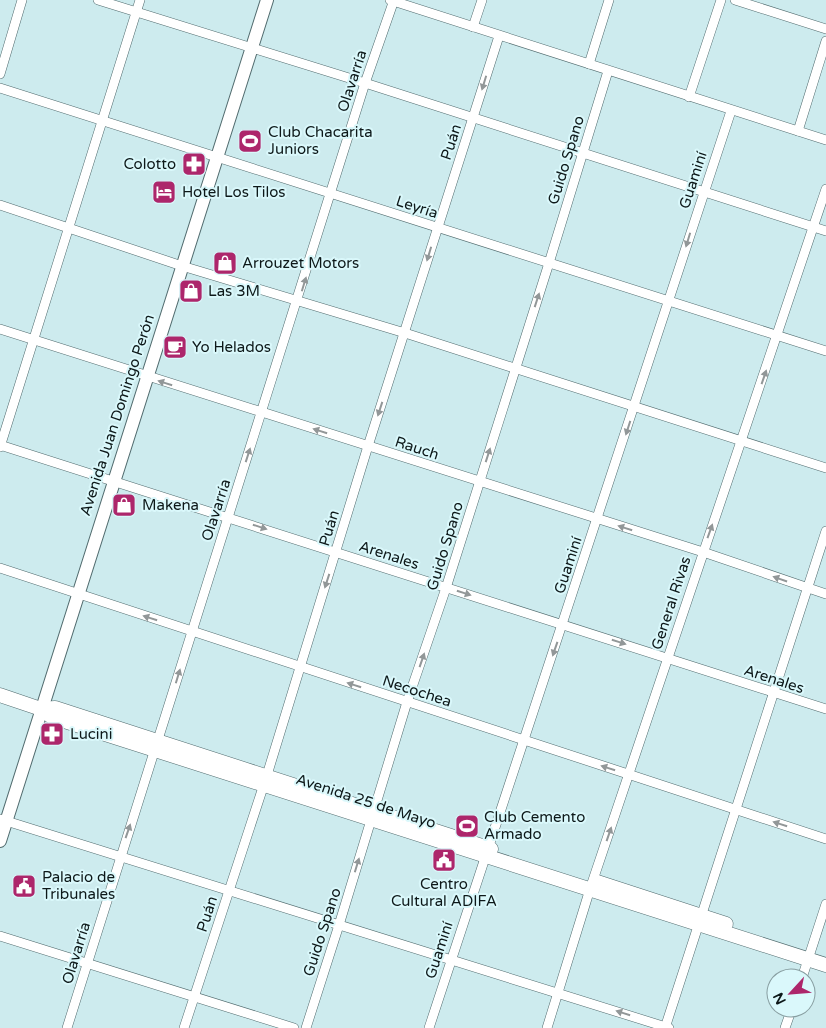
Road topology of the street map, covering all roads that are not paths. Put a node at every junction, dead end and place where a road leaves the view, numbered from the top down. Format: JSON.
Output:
{"nodes":[{"id":1,"x":22,"y":0,"type":"edge"},
{"id":2,"x":98,"y":0,"type":"edge"},
{"id":3,"x":140,"y":0,"type":"edge"},
{"id":4,"x":267,"y":0,"type":"edge"},
{"id":5,"x":392,"y":0,"type":"edge"},
{"id":6,"x":482,"y":0,"type":"edge"},
{"id":7,"x":609,"y":0,"type":"edge"},
{"id":8,"x":721,"y":0,"type":"edge"},
{"id":9,"x":734,"y":0,"type":"edge"},
{"id":10,"x":136,"y":12,"type":"junction"},
{"id":11,"x":473,"y":27,"type":"junction"},
{"id":12,"x":826,"y":30,"type":"edge"},
{"id":13,"x":498,"y":36,"type":"junction"},
{"id":14,"x":826,"y":41,"type":"edge"},
{"id":15,"x":253,"y":47,"type":"junction"},
{"id":16,"x":589,"y":64,"type":"junction"},
{"id":17,"x":608,"y":71,"type":"junction"},
{"id":18,"x":0,"y":74,"type":"edge"},
{"id":19,"x":366,"y":83,"type":"junction"},
{"id":20,"x":0,"y":88,"type":"edge"},
{"id":21,"x":690,"y":97,"type":"junction"},
{"id":22,"x":731,"y":111,"type":"junction"},
{"id":23,"x":473,"y":117,"type":"junction"},
{"id":24,"x":102,"y":121,"type":"junction"},
{"id":25,"x":798,"y":131,"type":"junction"},
{"id":26,"x":826,"y":140,"type":"edge"},
{"id":27,"x":582,"y":154,"type":"junction"},
{"id":28,"x":218,"y":156,"type":"junction"},
{"id":29,"x":826,"y":189,"type":"edge"},
{"id":30,"x":703,"y":193,"type":"junction"},
{"id":31,"x":332,"y":194,"type":"junction"},
{"id":32,"x":0,"y":205,"type":"edge"},
{"id":33,"x":813,"y":227,"type":"junction"},
{"id":34,"x":68,"y":228,"type":"junction"},
{"id":35,"x":437,"y":229,"type":"junction"},
{"id":36,"x":826,"y":231,"type":"edge"},
{"id":37,"x":549,"y":263,"type":"junction"},
{"id":38,"x":182,"y":266,"type":"junction"},
{"id":39,"x":298,"y":301,"type":"junction"},
{"id":40,"x":669,"y":302,"type":"junction"},
{"id":41,"x":0,"y":329,"type":"edge"},
{"id":42,"x":405,"y":333,"type":"junction"},
{"id":43,"x":779,"y":335,"type":"junction"},
{"id":44,"x":33,"y":339,"type":"junction"},
{"id":45,"x":826,"y":351,"type":"edge"},
{"id":46,"x":515,"y":370,"type":"junction"},
{"id":47,"x":146,"y":377,"type":"junction"},
{"id":48,"x":634,"y":407,"type":"junction"},
{"id":49,"x":262,"y":412,"type":"junction"},
{"id":50,"x":742,"y":442,"type":"junction"},
{"id":51,"x":0,"y":446,"type":"edge"},
{"id":52,"x":368,"y":446,"type":"junction"},
{"id":53,"x":826,"y":468,"type":"edge"},
{"id":54,"x":113,"y":482,"type":"junction"},
{"id":55,"x":479,"y":482,"type":"junction"},
{"id":56,"x":228,"y":517,"type":"junction"},
{"id":57,"x":598,"y":520,"type":"junction"},
{"id":58,"x":826,"y":531,"type":"edge"},
{"id":59,"x":336,"y":552,"type":"junction"},
{"id":60,"x":702,"y":552,"type":"junction"},
{"id":61,"x":0,"y":568,"type":"edge"},
{"id":62,"x":446,"y":588,"type":"junction"},
{"id":63,"x":808,"y":588,"type":"junction"},
{"id":64,"x":77,"y":594,"type":"junction"},
{"id":65,"x":826,"y":594,"type":"edge"},
{"id":66,"x":563,"y":625,"type":"junction"},
{"id":67,"x":192,"y":632,"type":"junction"},
{"id":68,"x":667,"y":658,"type":"junction"},
{"id":69,"x":299,"y":667,"type":"junction"},
{"id":70,"x":774,"y":693,"type":"junction"},
{"id":71,"x":0,"y":695,"type":"edge"},
{"id":72,"x":407,"y":702,"type":"junction"},
{"id":73,"x":41,"y":709,"type":"junction"},
{"id":74,"x":826,"y":709,"type":"edge"},
{"id":75,"x":523,"y":741,"type":"junction"},
{"id":76,"x":157,"y":745,"type":"junction"},
{"id":77,"x":629,"y":775,"type":"junction"},
{"id":78,"x":266,"y":780,"type":"junction"},
{"id":79,"x":736,"y":810,"type":"junction"},
{"id":80,"x":373,"y":814,"type":"junction"},
{"id":81,"x":3,"y":820,"type":"edge"},
{"id":82,"x":826,"y":839,"type":"edge"},
{"id":83,"x":0,"y":841,"type":"edge"},
{"id":84,"x":486,"y":852,"type":"junction"},
{"id":85,"x":120,"y":857,"type":"junction"},
{"id":86,"x":592,"y":885,"type":"junction"},
{"id":87,"x":229,"y":891,"type":"junction"},
{"id":88,"x":826,"y":904,"type":"edge"},
{"id":89,"x":699,"y":921,"type":"junction"},
{"id":90,"x":339,"y":925,"type":"junction"},
{"id":91,"x":0,"y":936,"type":"edge"},
{"id":92,"x":810,"y":956,"type":"junction"},
{"id":93,"x":826,"y":956,"type":"edge"},
{"id":94,"x":450,"y":961,"type":"junction"},
{"id":95,"x":87,"y":964,"type":"junction"},
{"id":96,"x":826,"y":965,"type":"edge"},
{"id":97,"x":806,"y":968,"type":"edge"},
{"id":98,"x":558,"y":993,"type":"junction"},
{"id":99,"x":193,"y":998,"type":"junction"},
{"id":100,"x":67,"y":1028,"type":"edge"},
{"id":101,"x":184,"y":1028,"type":"edge"},
{"id":102,"x":294,"y":1028,"type":"edge"},
{"id":103,"x":306,"y":1028,"type":"edge"},
{"id":104,"x":429,"y":1028,"type":"edge"},
{"id":105,"x":547,"y":1028,"type":"edge"},
{"id":106,"x":667,"y":1028,"type":"edge"}],
"edges":[{"from":1,"to":18,"type":"street"},
{"from":2,"to":10,"type":"street"},
{"from":3,"to":10,"type":"street"},
{"from":4,"to":15,"type":"main road","name":"Avenida Juan Domingo Perón"},
{"from":5,"to":11,"type":"street"},
{"from":5,"to":19,"type":"street","name":"Olavarría"},
{"from":6,"to":11,"type":"street"},
{"from":7,"to":16,"type":"street"},
{"from":8,"to":21,"type":"street"},
{"from":9,"to":12,"type":"street"},
{"from":10,"to":15,"type":"street"},
{"from":10,"to":24,"type":"street"},
{"from":11,"to":13,"type":"street"},
{"from":13,"to":16,"type":"street"},
{"from":13,"to":23,"type":"street","name":"Puán","one_way":true},
{"from":14,"to":25,"type":"street"},
{"from":15,"to":19,"type":"street"},
{"from":15,"to":28,"type":"main road","name":"Avenida Juan Domingo Perón"},
{"from":16,"to":17,"type":"street"},
{"from":17,"to":21,"type":"street"},
{"from":17,"to":27,"type":"street","name":"Guido Spano"},
{"from":19,"to":23,"type":"street"},
{"from":19,"to":31,"type":"street","name":"Olavarría"},
{"from":20,"to":24,"type":"street","name":"Leyría"},
{"from":21,"to":22,"type":"street"},
{"from":22,"to":25,"type":"street"},
{"from":22,"to":30,"type":"street","name":"Guaminí"},
{"from":23,"to":27,"type":"street"},
{"from":23,"to":35,"type":"street","name":"Puán"},
{"from":24,"to":28,"type":"street","name":"Leyría"},
{"from":24,"to":34,"type":"street"},
{"from":25,"to":26,"type":"street"},
{"from":27,"to":30,"type":"street"},
{"from":27,"to":37,"type":"street","name":"Guido Spano"},
{"from":28,"to":31,"type":"street","name":"Leyría"},
{"from":28,"to":38,"type":"main road","name":"Avenida Juan Domingo Perón"},
{"from":29,"to":33,"type":"street","name":"General Rivas"},
{"from":30,"to":33,"type":"street"},
{"from":30,"to":40,"type":"street","name":"Guaminí","one_way":true},
{"from":31,"to":35,"type":"street","name":"Leyría"},
{"from":39,"to":31,"type":"street","name":"Olavarría","one_way":true},
{"from":32,"to":34,"type":"street"},
{"from":33,"to":36,"type":"street"},
{"from":33,"to":43,"type":"street","name":"General Rivas"},
{"from":34,"to":38,"type":"street"},
{"from":34,"to":44,"type":"street"},
{"from":35,"to":37,"type":"street","name":"Leyría"},
{"from":35,"to":42,"type":"street","name":"Puán","one_way":true},
{"from":37,"to":40,"type":"street","name":"Leyría"},
{"from":46,"to":37,"type":"street","name":"Guido Spano","one_way":true},
{"from":38,"to":39,"type":"street"},
{"from":38,"to":47,"type":"main road","name":"Avenida Juan Domingo Perón"},
{"from":39,"to":42,"type":"street"},
{"from":39,"to":49,"type":"street","name":"Olavarría"},
{"from":40,"to":43,"type":"street","name":"Leyría"},
{"from":40,"to":48,"type":"street","name":"Guaminí"},
{"from":41,"to":44,"type":"street","name":"Rauch"},
{"from":42,"to":46,"type":"street"},
{"from":42,"to":52,"type":"street","name":"Puán","one_way":true},
{"from":43,"to":45,"type":"street","name":"Leyría"},
{"from":50,"to":43,"type":"street","name":"General Rivas","one_way":true},
{"from":44,"to":47,"type":"street","name":"Rauch"},
{"from":44,"to":51,"type":"street"},
{"from":46,"to":48,"type":"street"},
{"from":55,"to":46,"type":"street","name":"Guido Spano","one_way":true},
{"from":49,"to":47,"type":"street","name":"Rauch","one_way":true},
{"from":47,"to":54,"type":"main road","name":"Avenida Juan Domingo Perón"},
{"from":48,"to":50,"type":"street"},
{"from":48,"to":57,"type":"street","name":"Guaminí","one_way":true},
{"from":52,"to":49,"type":"street","name":"Rauch","one_way":true},
{"from":56,"to":49,"type":"street","name":"Olavarría","one_way":true},
{"from":50,"to":53,"type":"street"},
{"from":60,"to":50,"type":"street","name":"General Rivas","one_way":true},
{"from":51,"to":54,"type":"street","name":"Arenales"},
{"from":52,"to":55,"type":"street","name":"Rauch"},
{"from":52,"to":59,"type":"street","name":"Puán"},
{"from":54,"to":56,"type":"street","name":"Arenales"},
{"from":54,"to":64,"type":"main road","name":"Avenida Juan Domingo Perón"},
{"from":55,"to":57,"type":"street","name":"Rauch"},
{"from":55,"to":62,"type":"street","name":"Guido Spano"},
{"from":56,"to":59,"type":"street","name":"Arenales","one_way":true},
{"from":56,"to":67,"type":"street","name":"Olavarría"},
{"from":60,"to":57,"type":"street","name":"Rauch","one_way":true},
{"from":57,"to":66,"type":"street","name":"Guaminí"},
{"from":58,"to":63,"type":"street"},
{"from":59,"to":62,"type":"street","name":"Arenales"},
{"from":59,"to":69,"type":"street","name":"Puán","one_way":true},
{"from":63,"to":60,"type":"street","name":"Rauch","one_way":true},
{"from":60,"to":68,"type":"street","name":"General Rivas"},
{"from":61,"to":64,"type":"street","name":"Necochea"},
{"from":62,"to":66,"type":"street","name":"Arenales","one_way":true},
{"from":72,"to":62,"type":"street","name":"Guido Spano","one_way":true},
{"from":63,"to":65,"type":"street","name":"Rauch"},
{"from":63,"to":70,"type":"street"},
{"from":67,"to":64,"type":"street","name":"Necochea","one_way":true},
{"from":64,"to":73,"type":"main road","name":"Avenida Juan Domingo Perón"},
{"from":66,"to":68,"type":"street","name":"Arenales","one_way":true},
{"from":66,"to":75,"type":"street","name":"Guaminí","one_way":true},
{"from":67,"to":69,"type":"street","name":"Necochea"},
{"from":76,"to":67,"type":"street","name":"Olavarría","one_way":true},
{"from":68,"to":70,"type":"street","name":"Arenales"},
{"from":68,"to":77,"type":"street","name":"General Rivas"},
{"from":72,"to":69,"type":"street","name":"Necochea","one_way":true},
{"from":69,"to":78,"type":"street","name":"Puán"},
{"from":70,"to":74,"type":"street","name":"Arenales"},
{"from":70,"to":79,"type":"street"},
{"from":71,"to":73,"type":"main road","name":"Avenida 25 de Mayo"},
{"from":72,"to":75,"type":"street","name":"Necochea"},
{"from":72,"to":80,"type":"street","name":"Guido Spano"},
{"from":73,"to":76,"type":"main road","name":"Avenida 25 de Mayo"},
{"from":73,"to":81,"type":"main road","name":"Avenida Juan Domingo Perón"},
{"from":77,"to":75,"type":"street","name":"Necochea","one_way":true},
{"from":75,"to":84,"type":"street","name":"Guaminí"},
{"from":76,"to":78,"type":"main road","name":"Avenida 25 de Mayo"},
{"from":85,"to":76,"type":"street","name":"Olavarría","one_way":true},
{"from":77,"to":79,"type":"street","name":"Necochea"},
{"from":86,"to":77,"type":"street","name":"General Rivas","one_way":true},
{"from":78,"to":80,"type":"main road","name":"Avenida 25 de Mayo"},
{"from":78,"to":87,"type":"street","name":"Puán"},
{"from":82,"to":79,"type":"street","name":"Necochea","one_way":true},
{"from":79,"to":89,"type":"street"},
{"from":80,"to":84,"type":"main road","name":"Avenida 25 de Mayo"},
{"from":90,"to":80,"type":"street","name":"Guido Spano","one_way":true},
{"from":81,"to":83,"type":"main road","name":"Avenida Juan Domingo Perón"},
{"from":81,"to":85,"type":"street"},
{"from":84,"to":86,"type":"main road","name":"Avenida 25 de Mayo"},
{"from":84,"to":94,"type":"street","name":"Guaminí"},
{"from":85,"to":87,"type":"street"},
{"from":85,"to":95,"type":"street","name":"Olavarría"},
{"from":86,"to":89,"type":"main road","name":"Avenida 25 de Mayo"},
{"from":86,"to":98,"type":"street","name":"General Rivas"},
{"from":87,"to":90,"type":"street"},
{"from":87,"to":99,"type":"street","name":"Puán"},
{"from":88,"to":92,"type":"street"},
{"from":89,"to":92,"type":"main road","name":"Avenida 25 de Mayo"},
{"from":89,"to":106,"type":"street"},
{"from":90,"to":94,"type":"street"},
{"from":90,"to":103,"type":"street","name":"Guido Spano"},
{"from":91,"to":95,"type":"street"},
{"from":92,"to":93,"type":"main road","name":"Avenida 25 de Mayo"},
{"from":92,"to":96,"type":"main road","name":"Avenida 25 de Mayo"},
{"from":92,"to":97,"type":"street"},
{"from":94,"to":98,"type":"street"},
{"from":94,"to":104,"type":"street","name":"Guaminí"},
{"from":95,"to":99,"type":"street"},
{"from":95,"to":100,"type":"street","name":"Olavarría"},
{"from":98,"to":105,"type":"street","name":"General Rivas"},
{"from":106,"to":98,"type":"street","one_way":true},
{"from":99,"to":101,"type":"street","name":"Puán"},
{"from":99,"to":102,"type":"street"}]}
